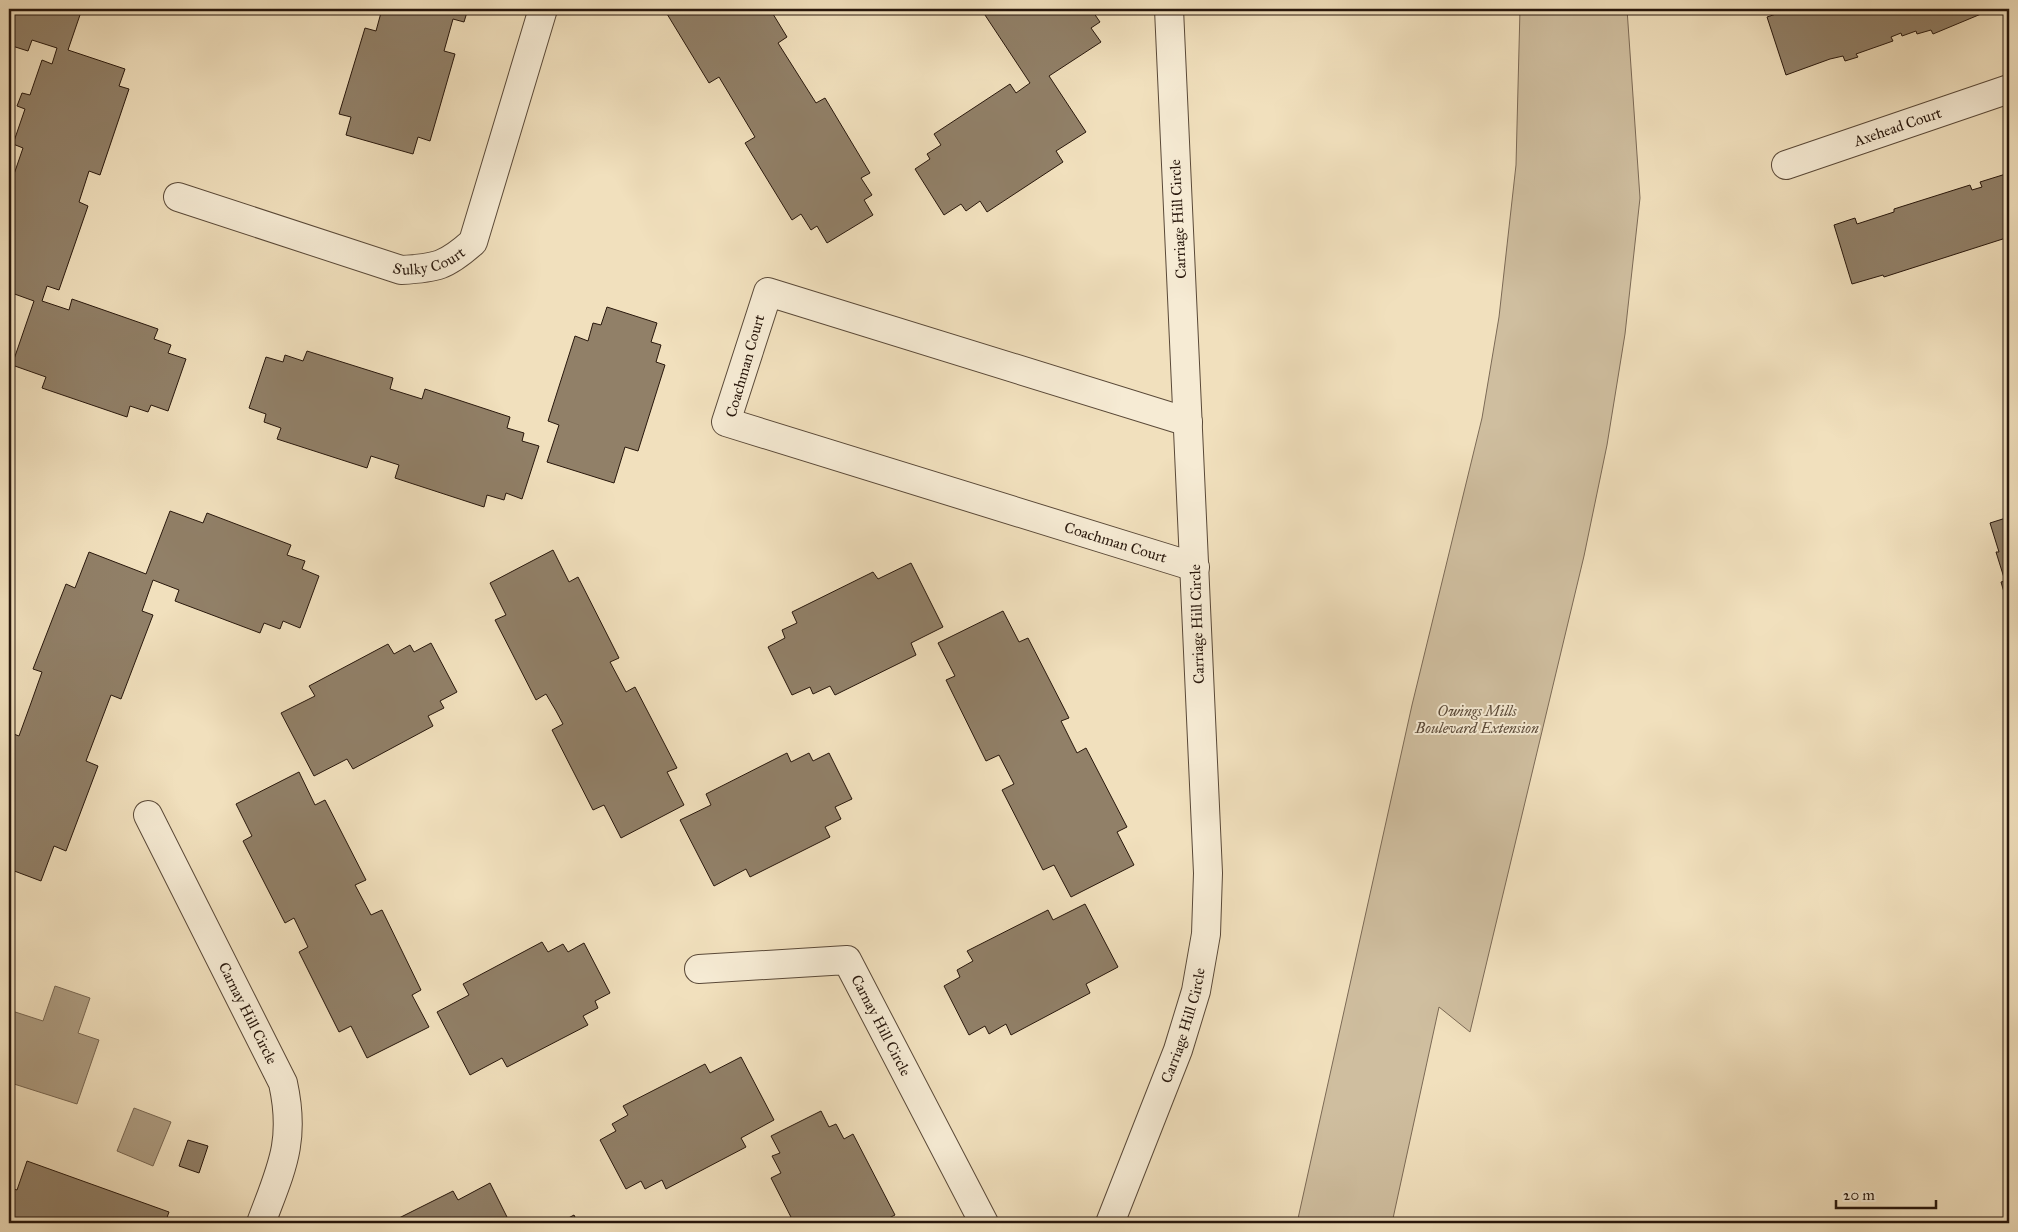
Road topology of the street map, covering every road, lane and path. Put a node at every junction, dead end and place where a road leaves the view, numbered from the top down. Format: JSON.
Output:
{"nodes":[{"id":1,"x":543,"y":9,"type":"edge"},
{"id":2,"x":1169,"y":9,"type":"edge"},
{"id":3,"x":2009,"y":89,"type":"edge"},
{"id":4,"x":1786,"y":165,"type":"dead end"},
{"id":5,"x":178,"y":197,"type":"dead end"},
{"id":6,"x":1188,"y":422,"type":"junction"},
{"id":7,"x":1195,"y":567,"type":"junction"},
{"id":8,"x":148,"y":815,"type":"dead end"},
{"id":9,"x":699,"y":969,"type":"dead end"},
{"id":10,"x":261,"y":1223,"type":"edge"},
{"id":11,"x":984,"y":1223,"type":"edge"},
{"id":12,"x":1110,"y":1223,"type":"edge"}],
"edges":[{"from":1,"to":5,"type":"street","name":"Sulky Court"},
{"from":2,"to":6,"type":"street","name":"Carriage Hill Circle"},
{"from":3,"to":4,"type":"street","name":"Axehead Court"},
{"from":6,"to":7,"type":"street","name":"Carriage Hill Circle"},
{"from":6,"to":7,"type":"street","name":"Coachman Court"},
{"from":7,"to":12,"type":"street","name":"Carriage Hill Circle"},
{"from":8,"to":10,"type":"street","name":"Carnay Hill Circle"},
{"from":9,"to":11,"type":"street","name":"Carnay Hill Circle"}]}
